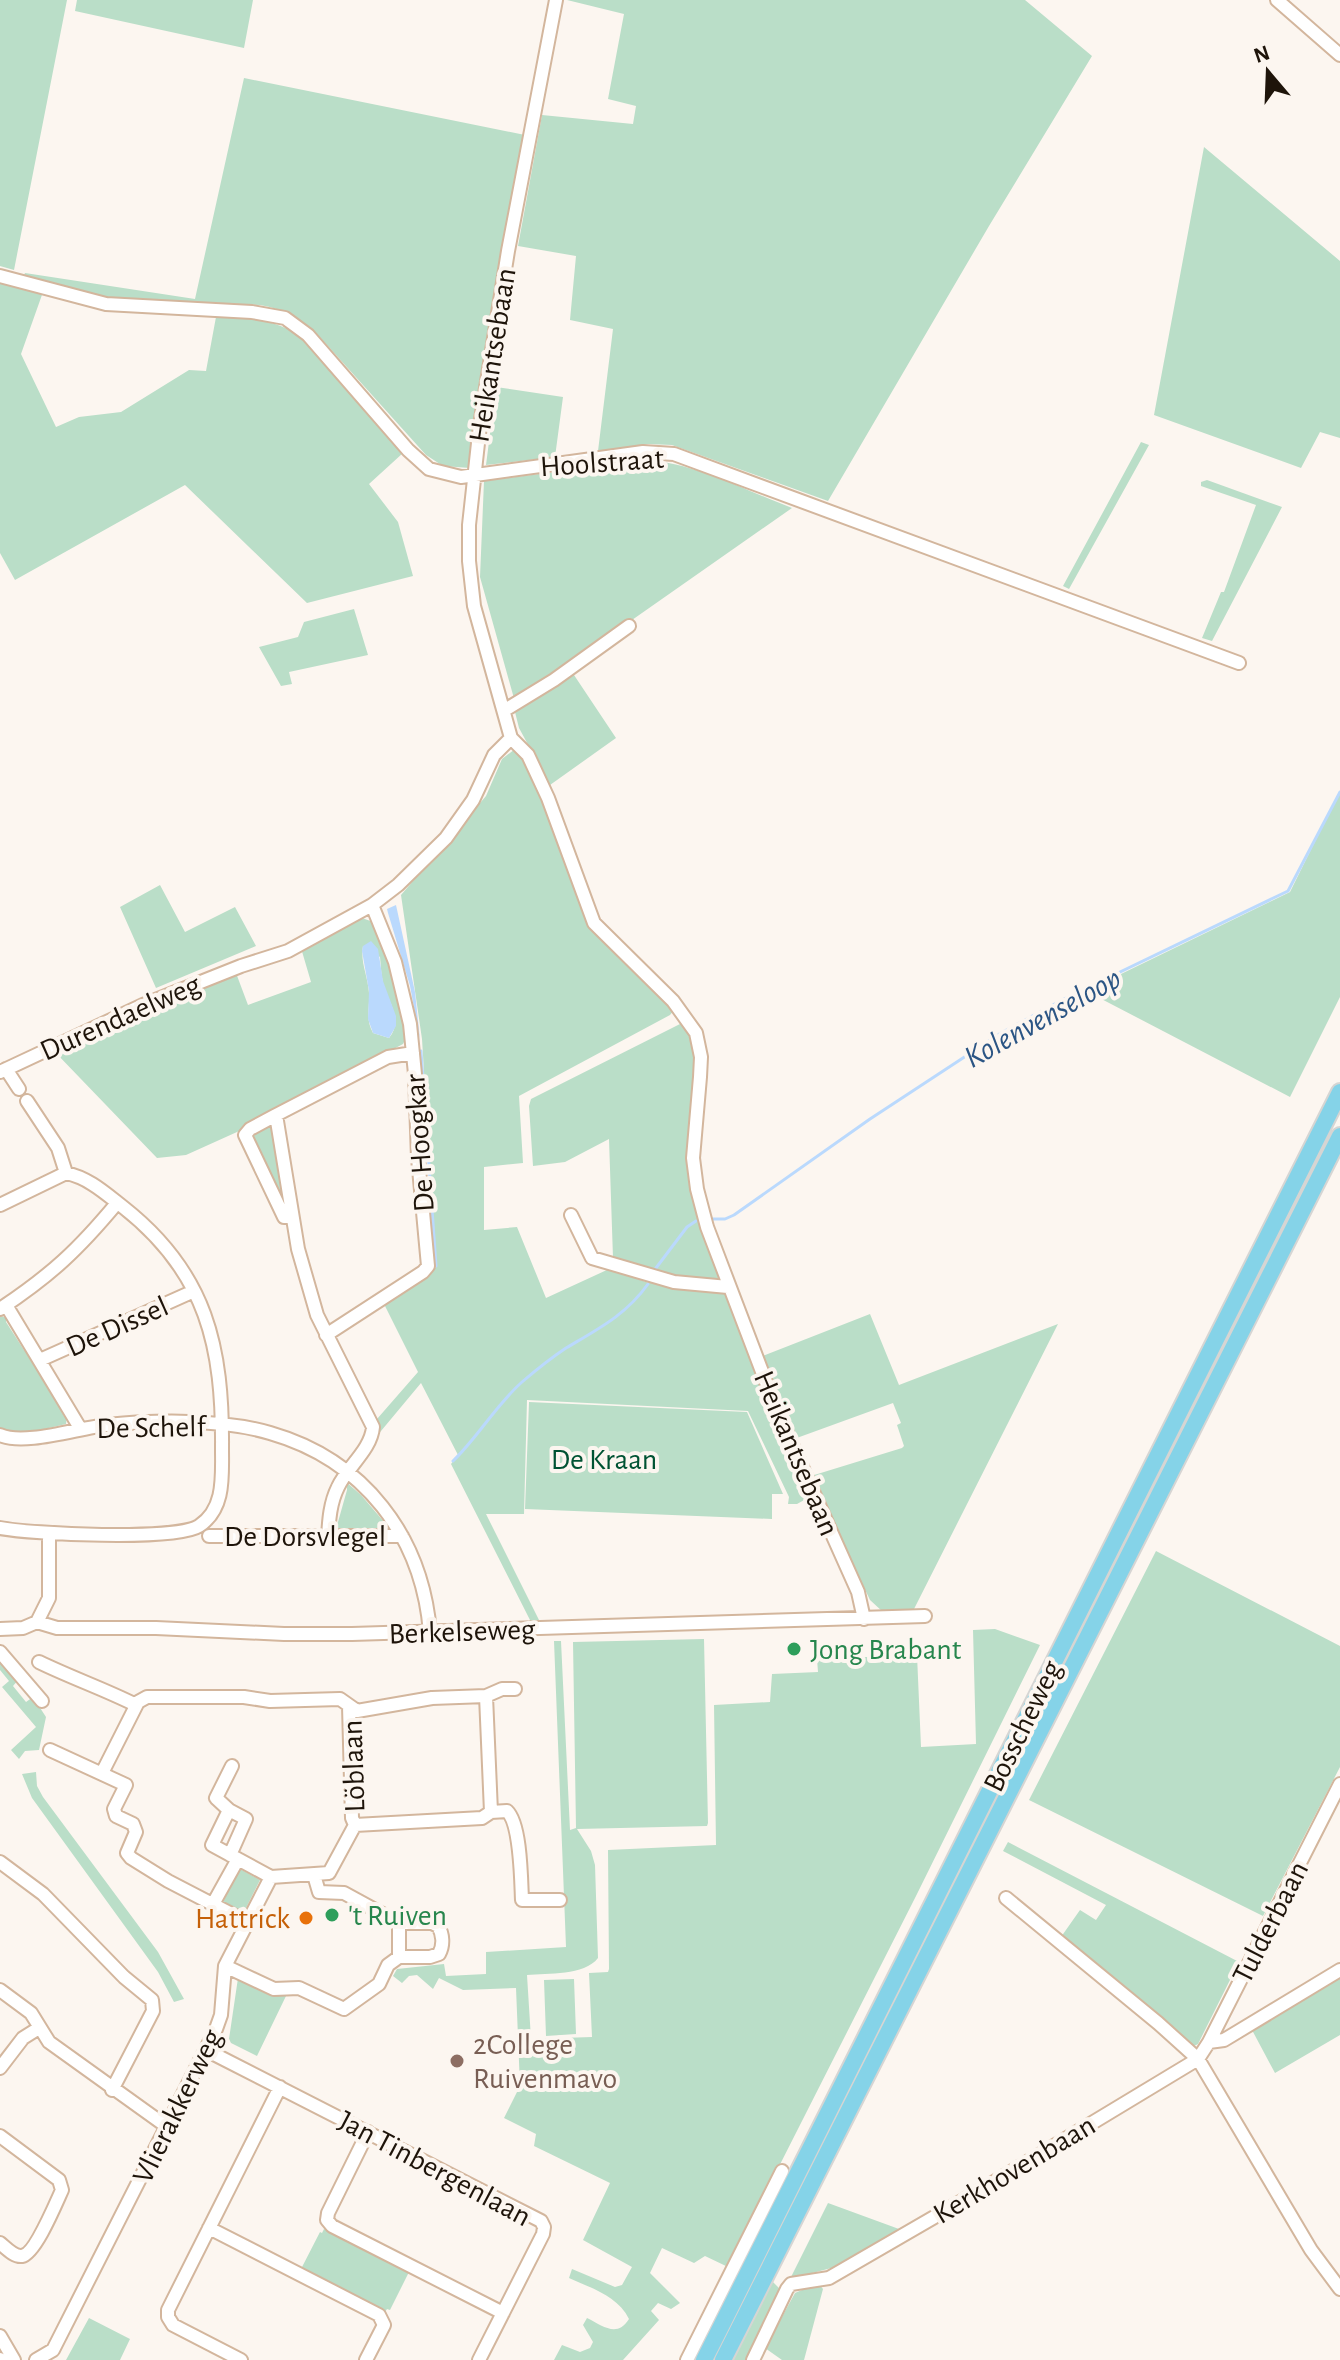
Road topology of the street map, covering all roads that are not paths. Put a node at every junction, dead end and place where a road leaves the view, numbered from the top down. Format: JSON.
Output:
{"nodes":[{"id":1,"x":556,"y":0,"type":"edge"},
{"id":2,"x":1277,"y":0,"type":"edge"},
{"id":3,"x":1340,"y":55,"type":"edge"},
{"id":4,"x":0,"y":276,"type":"edge"},
{"id":5,"x":474,"y":475,"type":"junction"},
{"id":6,"x":629,"y":626,"type":"dead end"},
{"id":7,"x":1239,"y":663,"type":"dead end"},
{"id":8,"x":505,"y":710,"type":"junction"},
{"id":9,"x":511,"y":738,"type":"junction"},
{"id":10,"x":372,"y":905,"type":"junction"},
{"id":11,"x":413,"y":1053,"type":"junction"},
{"id":12,"x":3,"y":1070,"type":"edge"},
{"id":13,"x":19,"y":1089,"type":"dead end"},
{"id":14,"x":1340,"y":1092,"type":"edge"},
{"id":15,"x":27,"y":1101,"type":"dead end"},
{"id":16,"x":276,"y":1115,"type":"junction"},
{"id":17,"x":1340,"y":1136,"type":"edge"},
{"id":18,"x":66,"y":1173,"type":"junction"},
{"id":19,"x":117,"y":1203,"type":"junction"},
{"id":20,"x":0,"y":1205,"type":"edge"},
{"id":21,"x":571,"y":1215,"type":"dead end"},
{"id":22,"x":292,"y":1217,"type":"junction"},
{"id":23,"x":728,"y":1287,"type":"junction"},
{"id":24,"x":194,"y":1291,"type":"junction"},
{"id":25,"x":3,"y":1307,"type":"edge"},
{"id":26,"x":326,"y":1335,"type":"junction"},
{"id":27,"x":40,"y":1360,"type":"junction"},
{"id":28,"x":223,"y":1426,"type":"junction"},
{"id":29,"x":80,"y":1428,"type":"junction"},
{"id":30,"x":0,"y":1435,"type":"edge"},
{"id":31,"x":347,"y":1472,"type":"junction"},
{"id":32,"x":0,"y":1528,"type":"edge"},
{"id":33,"x":49,"y":1533,"type":"junction"},
{"id":34,"x":209,"y":1536,"type":"dead end"},
{"id":35,"x":402,"y":1536,"type":"junction"},
{"id":36,"x":328,"y":1537,"type":"junction"},
{"id":37,"x":925,"y":1616,"type":"dead end"},
{"id":38,"x":864,"y":1619,"type":"junction"},
{"id":39,"x":37,"y":1622,"type":"junction"},
{"id":40,"x":0,"y":1629,"type":"edge"},
{"id":41,"x":430,"y":1632,"type":"junction"},
{"id":42,"x":0,"y":1652,"type":"edge"},
{"id":43,"x":39,"y":1662,"type":"dead end"},
{"id":44,"x":515,"y":1689,"type":"dead end"},
{"id":45,"x":486,"y":1696,"type":"junction"},
{"id":46,"x":42,"y":1701,"type":"dead end"},
{"id":47,"x":136,"y":1705,"type":"junction"},
{"id":48,"x":349,"y":1706,"type":"junction"},
{"id":49,"x":50,"y":1750,"type":"dead end"},
{"id":50,"x":232,"y":1766,"type":"dead end"},
{"id":51,"x":102,"y":1773,"type":"junction"},
{"id":52,"x":1340,"y":1784,"type":"edge"},
{"id":53,"x":229,"y":1810,"type":"junction"},
{"id":54,"x":491,"y":1812,"type":"junction"},
{"id":55,"x":355,"y":1825,"type":"junction"},
{"id":56,"x":234,"y":1857,"type":"junction"},
{"id":57,"x":0,"y":1862,"type":"edge"},
{"id":58,"x":314,"y":1875,"type":"junction"},
{"id":59,"x":271,"y":1877,"type":"junction"},
{"id":60,"x":1006,"y":1898,"type":"dead end"},
{"id":61,"x":560,"y":1900,"type":"dead end"},
{"id":62,"x":213,"y":1904,"type":"junction"},
{"id":63,"x":247,"y":1922,"type":"junction"},
{"id":64,"x":399,"y":1923,"type":"junction"},
{"id":65,"x":399,"y":1957,"type":"junction"},
{"id":66,"x":225,"y":1966,"type":"junction"},
{"id":67,"x":1340,"y":1970,"type":"edge"},
{"id":68,"x":0,"y":1990,"type":"edge"},
{"id":69,"x":39,"y":2028,"type":"junction"},
{"id":70,"x":1209,"y":2042,"type":"junction"},
{"id":71,"x":206,"y":2050,"type":"junction"},
{"id":72,"x":1198,"y":2059,"type":"junction"},
{"id":73,"x":0,"y":2068,"type":"edge"},
{"id":74,"x":280,"y":2087,"type":"junction"},
{"id":75,"x":112,"y":2090,"type":"junction"},
{"id":76,"x":166,"y":2126,"type":"junction"},
{"id":77,"x":368,"y":2132,"type":"junction"},
{"id":78,"x":0,"y":2136,"type":"edge"},
{"id":79,"x":782,"y":2171,"type":"dead end"},
{"id":80,"x":209,"y":2228,"type":"junction"},
{"id":81,"x":0,"y":2243,"type":"edge"},
{"id":82,"x":1340,"y":2289,"type":"edge"},
{"id":83,"x":503,"y":2313,"type":"junction"},
{"id":84,"x":0,"y":2336,"type":"edge"},
{"id":85,"x":237,"y":2359,"type":"edge"},
{"id":86,"x":14,"y":2360,"type":"edge"},
{"id":87,"x":36,"y":2360,"type":"edge"},
{"id":88,"x":366,"y":2360,"type":"edge"},
{"id":89,"x":479,"y":2360,"type":"edge"},
{"id":90,"x":687,"y":2360,"type":"edge"},
{"id":91,"x":704,"y":2360,"type":"edge"},
{"id":92,"x":723,"y":2360,"type":"edge"},
{"id":93,"x":753,"y":2360,"type":"edge"}],
"edges":[{"from":1,"to":5,"type":"street","name":"Heikantsebaan"},
{"from":2,"to":3,"type":"street"},
{"from":4,"to":5,"type":"street","name":"Hoolstraat"},
{"from":5,"to":7,"type":"street","name":"Hoolstraat"},
{"from":5,"to":8,"type":"street","name":"Heikantsebaan"},
{"from":6,"to":8,"type":"street"},
{"from":8,"to":9,"type":"street","name":"Heikantsebaan"},
{"from":9,"to":10,"type":"street","name":"Durendaelweg"},
{"from":9,"to":23,"type":"street","name":"Heikantsebaan"},
{"from":10,"to":11,"type":"street","name":"De Hoogkar"},
{"from":10,"to":12,"type":"street","name":"Durendaelweg"},
{"from":11,"to":16,"type":"street"},
{"from":11,"to":26,"type":"street","name":"De Hoogkar"},
{"from":12,"to":13,"type":"street"},
{"from":14,"to":91,"type":"main road","name":"Bosscheweg"},
{"from":15,"to":18,"type":"street"},
{"from":16,"to":22,"type":"street"},
{"from":16,"to":22,"type":"street"},
{"from":17,"to":92,"type":"main road","name":"Bosscheweg"},
{"from":18,"to":19,"type":"street"},
{"from":18,"to":20,"type":"street"},
{"from":19,"to":24,"type":"street"},
{"from":19,"to":25,"type":"street"},
{"from":21,"to":23,"type":"street"},
{"from":22,"to":26,"type":"street"},
{"from":23,"to":38,"type":"street","name":"Heikantsebaan"},
{"from":24,"to":27,"type":"street","name":"De Dissel"},
{"from":24,"to":28,"type":"street"},
{"from":25,"to":27,"type":"street"},
{"from":26,"to":31,"type":"street"},
{"from":27,"to":29,"type":"street"},
{"from":28,"to":29,"type":"street","name":"De Schelf"},
{"from":28,"to":31,"type":"street","name":"De Schelf"},
{"from":28,"to":33,"type":"street"},
{"from":29,"to":30,"type":"street","name":"De Schelf"},
{"from":31,"to":35,"type":"street","name":"De Schelf"},
{"from":31,"to":36,"type":"street"},
{"from":32,"to":33,"type":"street"},
{"from":33,"to":39,"type":"street"},
{"from":34,"to":36,"type":"street","name":"De Dorsvlegel"},
{"from":35,"to":36,"type":"street","name":"De Dorsvlegel"},
{"from":35,"to":41,"type":"street","name":"De Schelf"},
{"from":37,"to":38,"type":"street","name":"Berkelseweg"},
{"from":38,"to":41,"type":"street","name":"Berkelseweg"},
{"from":39,"to":40,"type":"street","name":"Berkelseweg"},
{"from":39,"to":41,"type":"street","name":"Berkelseweg"},
{"from":42,"to":46,"type":"street"},
{"from":43,"to":47,"type":"street"},
{"from":44,"to":45,"type":"street","name":"Löblaan"},
{"from":45,"to":48,"type":"street","name":"Löblaan"},
{"from":45,"to":54,"type":"street"},
{"from":47,"to":48,"type":"street"},
{"from":47,"to":51,"type":"street"},
{"from":48,"to":55,"type":"street","name":"Löblaan"},
{"from":49,"to":51,"type":"street"},
{"from":50,"to":53,"type":"street"},
{"from":51,"to":62,"type":"street"},
{"from":52,"to":70,"type":"street","name":"Tulderbaan"},
{"from":53,"to":56,"type":"street"},
{"from":53,"to":56,"type":"street"},
{"from":54,"to":55,"type":"street","name":"Löblaan"},
{"from":54,"to":61,"type":"street"},
{"from":55,"to":58,"type":"street"},
{"from":56,"to":59,"type":"street"},
{"from":56,"to":62,"type":"street"},
{"from":57,"to":75,"type":"street"},
{"from":58,"to":59,"type":"street"},
{"from":58,"to":64,"type":"street"},
{"from":59,"to":63,"type":"street","name":"Vlierakkerweg"},
{"from":60,"to":72,"type":"street"},
{"from":62,"to":63,"type":"street"},
{"from":63,"to":66,"type":"street","name":"Vlierakkerweg"},
{"from":64,"to":65,"type":"street"},
{"from":64,"to":65,"type":"street"},
{"from":65,"to":66,"type":"street"},
{"from":66,"to":71,"type":"street","name":"Vlierakkerweg"},
{"from":67,"to":70,"type":"street"},
{"from":68,"to":69,"type":"street"},
{"from":69,"to":73,"type":"street"},
{"from":69,"to":75,"type":"street"},
{"from":70,"to":72,"type":"street","name":"Tulderbaan"},
{"from":71,"to":74,"type":"street","name":"Jan Tinbergenlaan"},
{"from":71,"to":76,"type":"street","name":"Vlierakkerweg"},
{"from":72,"to":82,"type":"street"},
{"from":72,"to":93,"type":"street","name":"Kerkhovenbaan"},
{"from":74,"to":77,"type":"street","name":"Jan Tinbergenlaan"},
{"from":74,"to":80,"type":"street"},
{"from":75,"to":76,"type":"street"},
{"from":76,"to":87,"type":"street","name":"Vlierakkerweg"},
{"from":77,"to":83,"type":"street","name":"Jan Tinbergenlaan"},
{"from":77,"to":83,"type":"street"},
{"from":78,"to":81,"type":"street"},
{"from":79,"to":90,"type":"street"},
{"from":80,"to":85,"type":"street"},
{"from":80,"to":88,"type":"street"},
{"from":83,"to":89,"type":"street","name":"Jan Tinbergenlaan"},
{"from":84,"to":86,"type":"street"}]}
